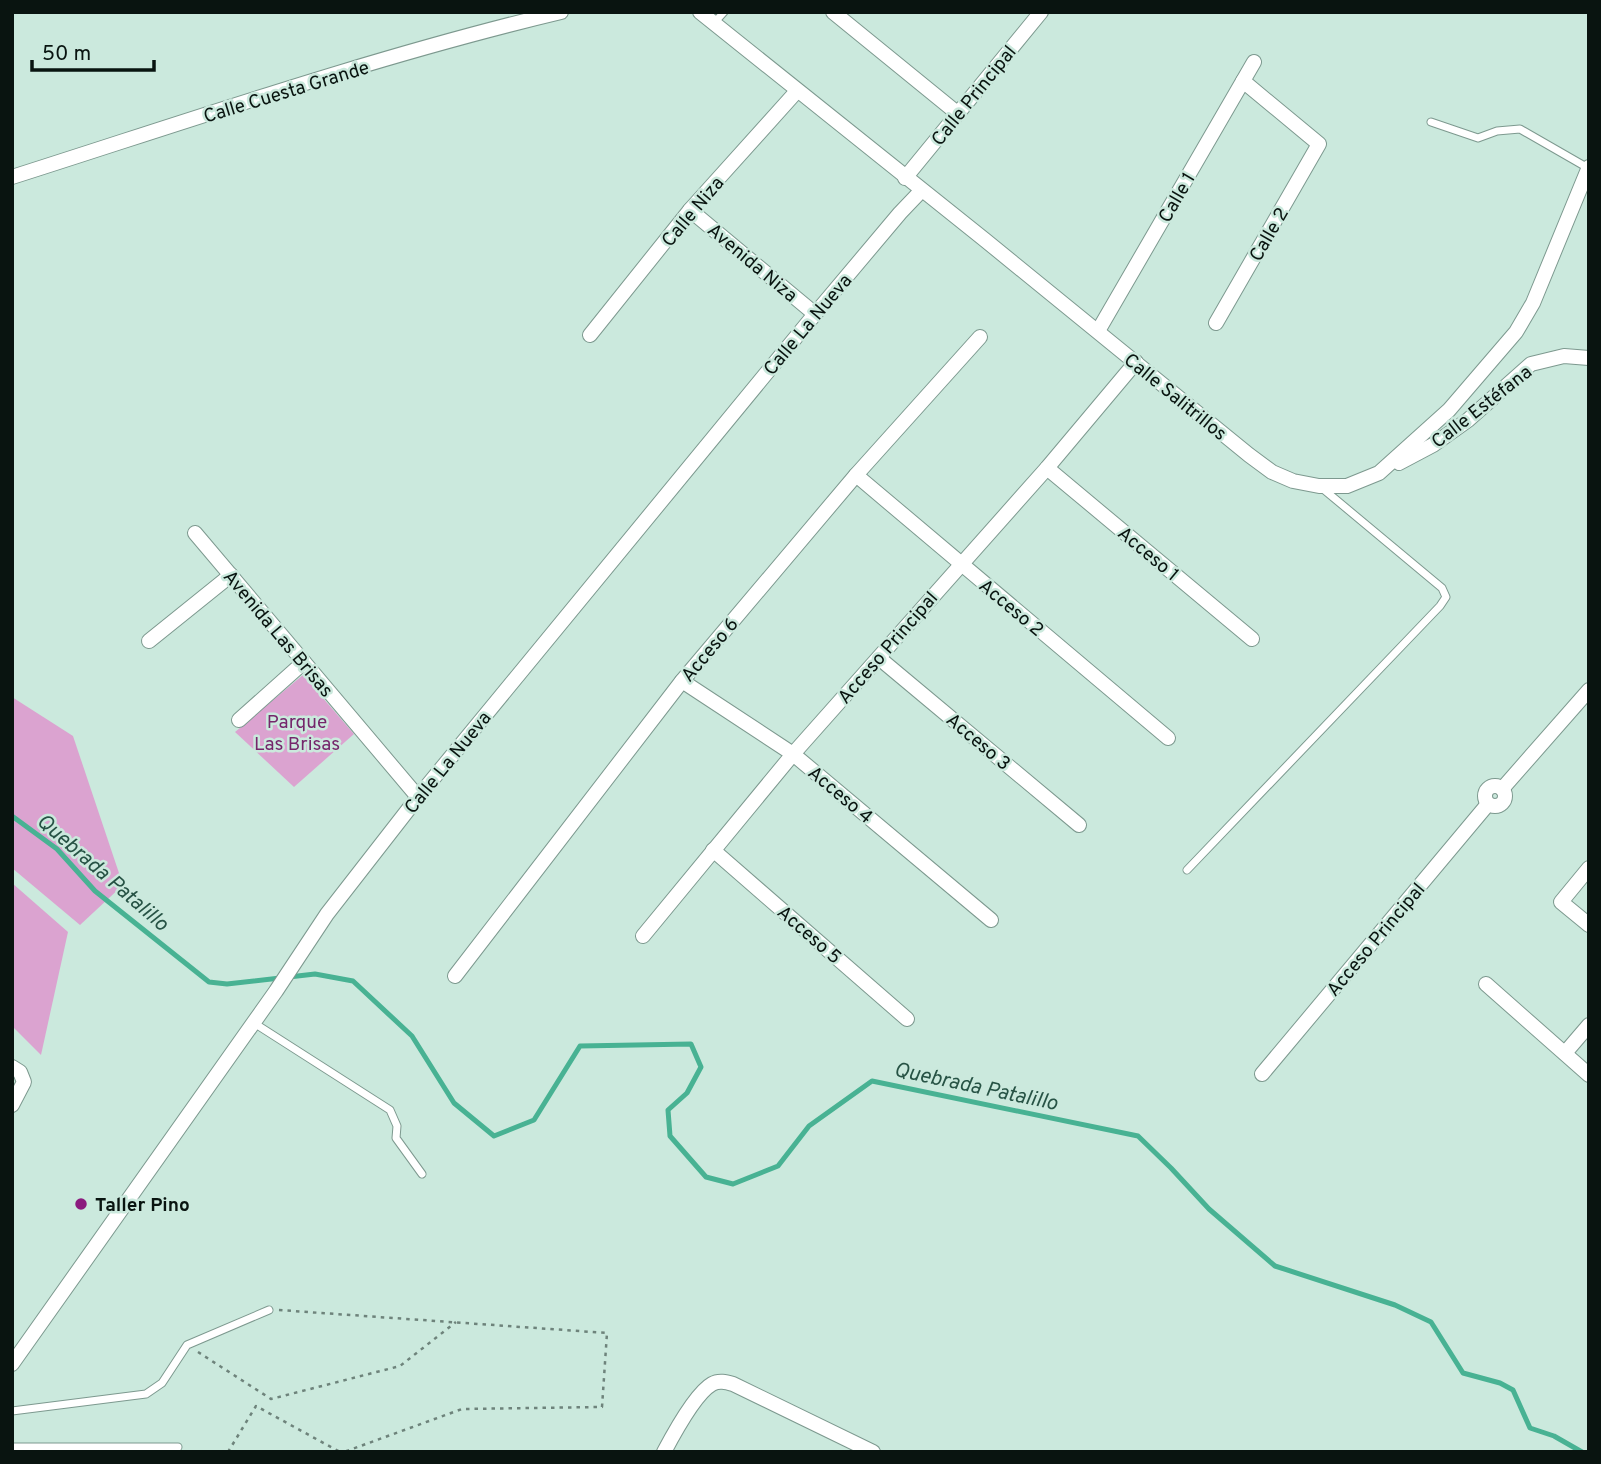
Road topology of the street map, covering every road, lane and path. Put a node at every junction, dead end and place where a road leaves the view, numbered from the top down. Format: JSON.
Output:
{"nodes":[{"id":1,"x":561,"y":12,"type":"edge"},
{"id":2,"x":700,"y":12,"type":"edge"},
{"id":3,"x":833,"y":12,"type":"edge"},
{"id":4,"x":1037,"y":13,"type":"edge"},
{"id":5,"x":719,"y":17,"type":"edge"},
{"id":6,"x":1254,"y":62,"type":"dead end"},
{"id":7,"x":1244,"y":81,"type":"junction"},
{"id":8,"x":797,"y":91,"type":"junction"},
{"id":9,"x":957,"y":113,"type":"junction"},
{"id":10,"x":1431,"y":122,"type":"dead end"},
{"id":11,"x":1589,"y":167,"type":"edge"},
{"id":12,"x":12,"y":177,"type":"edge"},
{"id":13,"x":905,"y":178,"type":"junction"},
{"id":14,"x":921,"y":191,"type":"junction"},
{"id":15,"x":690,"y":210,"type":"junction"},
{"id":16,"x":815,"y":314,"type":"junction"},
{"id":17,"x":1216,"y":323,"type":"dead end"},
{"id":18,"x":1098,"y":331,"type":"junction"},
{"id":19,"x":590,"y":335,"type":"dead end"},
{"id":20,"x":979,"y":337,"type":"dead end"},
{"id":21,"x":1589,"y":358,"type":"edge"},
{"id":22,"x":1136,"y":362,"type":"junction"},
{"id":23,"x":1047,"y":468,"type":"junction"},
{"id":24,"x":1379,"y":473,"type":"junction"},
{"id":25,"x":856,"y":475,"type":"junction"},
{"id":26,"x":1319,"y":486,"type":"junction"},
{"id":27,"x":195,"y":533,"type":"dead end"},
{"id":28,"x":960,"y":564,"type":"junction"},
{"id":29,"x":231,"y":575,"type":"junction"},
{"id":30,"x":1252,"y":639,"type":"dead end"},
{"id":31,"x":149,"y":641,"type":"dead end"},
{"id":32,"x":879,"y":657,"type":"junction"},
{"id":33,"x":304,"y":662,"type":"junction"},
{"id":34,"x":682,"y":681,"type":"junction"},
{"id":35,"x":1589,"y":690,"type":"edge"},
{"id":36,"x":239,"y":720,"type":"dead end"},
{"id":37,"x":1168,"y":738,"type":"dead end"},
{"id":38,"x":793,"y":754,"type":"junction"},
{"id":39,"x":418,"y":797,"type":"junction"},
{"id":40,"x":1079,"y":825,"type":"dead end"},
{"id":41,"x":713,"y":850,"type":"junction"},
{"id":42,"x":1589,"y":868,"type":"edge"},
{"id":43,"x":1188,"y":870,"type":"dead end"},
{"id":44,"x":991,"y":920,"type":"dead end"},
{"id":45,"x":1589,"y":925,"type":"edge"},
{"id":46,"x":643,"y":936,"type":"dead end"},
{"id":47,"x":455,"y":976,"type":"dead end"},
{"id":48,"x":1486,"y":984,"type":"dead end"},
{"id":49,"x":908,"y":1019,"type":"dead end"},
{"id":50,"x":254,"y":1022,"type":"junction"},
{"id":51,"x":1589,"y":1026,"type":"edge"},
{"id":52,"x":1565,"y":1053,"type":"junction"},
{"id":53,"x":12,"y":1067,"type":"edge"},
{"id":54,"x":1262,"y":1074,"type":"dead end"},
{"id":55,"x":1589,"y":1075,"type":"edge"},
{"id":56,"x":12,"y":1105,"type":"edge"},
{"id":57,"x":422,"y":1174,"type":"dead end"},
{"id":58,"x":270,"y":1310,"type":"joint"},
{"id":59,"x":456,"y":1322,"type":"junction"},
{"id":60,"x":187,"y":1345,"type":"junction"},
{"id":61,"x":12,"y":1364,"type":"edge"},
{"id":62,"x":12,"y":1411,"type":"edge"},
{"id":63,"x":12,"y":1447,"type":"edge"},
{"id":64,"x":178,"y":1447,"type":"dead end"},
{"id":65,"x":228,"y":1452,"type":"edge"},
{"id":66,"x":342,"y":1452,"type":"edge"},
{"id":67,"x":664,"y":1452,"type":"edge"},
{"id":68,"x":873,"y":1452,"type":"edge"}],
"edges":[{"from":1,"to":12,"type":"street","name":"Calle Cuesta Grande"},
{"from":2,"to":5,"type":"street","name":"Calle Salitrillos"},
{"from":3,"to":9,"type":"street"},
{"from":4,"to":9,"type":"street","name":"Calle Principal"},
{"from":5,"to":8,"type":"street","name":"Calle Salitrillos"},
{"from":6,"to":7,"type":"street","name":"Calle 1"},
{"from":7,"to":17,"type":"street","name":"Calle 2"},
{"from":7,"to":18,"type":"street","name":"Calle 1"},
{"from":8,"to":13,"type":"street","name":"Calle Salitrillos"},
{"from":8,"to":15,"type":"street","name":"Calle Niza"},
{"from":9,"to":13,"type":"street","name":"Calle Principal"},
{"from":10,"to":11,"type":"lane"},
{"from":11,"to":24,"type":"street","name":"Calle Salitrillos"},
{"from":13,"to":14,"type":"street","name":"Calle Salitrillos"},
{"from":14,"to":16,"type":"street","name":"Calle La Nueva"},
{"from":14,"to":18,"type":"street","name":"Calle Salitrillos"},
{"from":15,"to":16,"type":"street","name":"Avenida Niza"},
{"from":15,"to":19,"type":"street","name":"Calle Niza"},
{"from":16,"to":39,"type":"street","name":"Calle La Nueva"},
{"from":18,"to":22,"type":"street","name":"Calle Salitrillos"},
{"from":20,"to":25,"type":"street","name":"Acceso 6"},
{"from":21,"to":24,"type":"street","name":"Calle Estéfana"},
{"from":22,"to":23,"type":"street","name":"Acceso Principal"},
{"from":22,"to":26,"type":"street","name":"Calle Salitrillos"},
{"from":23,"to":28,"type":"street","name":"Acceso Principal"},
{"from":23,"to":30,"type":"street","name":"Acceso 1"},
{"from":24,"to":26,"type":"street","name":"Calle Salitrillos"},
{"from":25,"to":28,"type":"street","name":"Acceso 2"},
{"from":25,"to":34,"type":"street","name":"Acceso 6"},
{"from":26,"to":43,"type":"lane"},
{"from":27,"to":29,"type":"street","name":"Avenida Las Brisas"},
{"from":28,"to":32,"type":"street","name":"Acceso Principal"},
{"from":28,"to":37,"type":"street","name":"Acceso 2"},
{"from":29,"to":31,"type":"street"},
{"from":29,"to":33,"type":"street","name":"Avenida Las Brisas"},
{"from":32,"to":38,"type":"street","name":"Acceso Principal"},
{"from":32,"to":40,"type":"street","name":"Acceso 3"},
{"from":33,"to":36,"type":"street"},
{"from":33,"to":39,"type":"street","name":"Avenida Las Brisas"},
{"from":34,"to":38,"type":"street","name":"Acceso 4"},
{"from":34,"to":47,"type":"street","name":"Acceso 6"},
{"from":35,"to":54,"type":"street","name":"Acceso Principal"},
{"from":38,"to":41,"type":"street","name":"Acceso Principal"},
{"from":38,"to":44,"type":"street","name":"Acceso 4"},
{"from":39,"to":50,"type":"street","name":"Calle La Nueva"},
{"from":41,"to":46,"type":"street","name":"Acceso Principal"},
{"from":41,"to":49,"type":"street","name":"Acceso 5"},
{"from":42,"to":45,"type":"street"},
{"from":48,"to":52,"type":"street"},
{"from":50,"to":57,"type":"lane"},
{"from":50,"to":61,"type":"street","name":"Calle La Nueva"},
{"from":51,"to":52,"type":"street"},
{"from":52,"to":55,"type":"street"},
{"from":53,"to":56,"type":"street"},
{"from":58,"to":59,"type":"path"},
{"from":58,"to":60,"type":"lane"},
{"from":59,"to":60,"type":"path"},
{"from":59,"to":66,"type":"path"},
{"from":60,"to":62,"type":"lane"},
{"from":63,"to":64,"type":"lane"},
{"from":65,"to":66,"type":"path"},
{"from":67,"to":68,"type":"street"}]}
